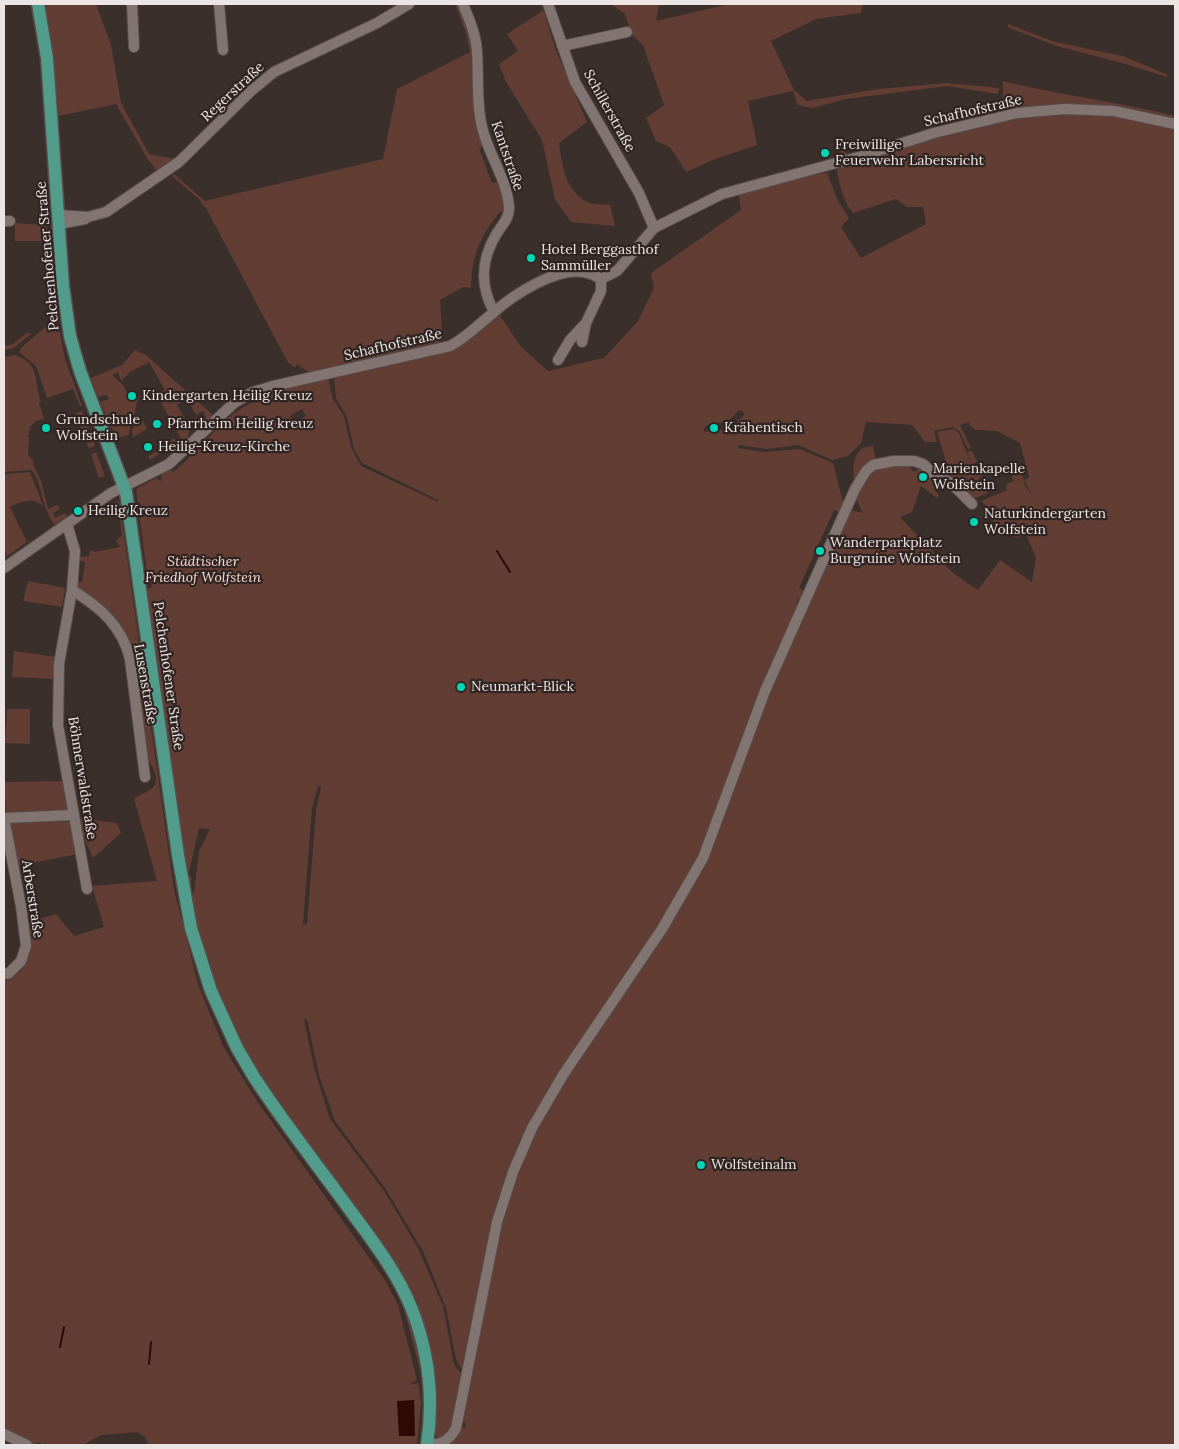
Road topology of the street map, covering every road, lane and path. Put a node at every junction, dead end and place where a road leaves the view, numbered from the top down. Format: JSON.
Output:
{"nodes":[{"id":1,"x":38,"y":4,"type":"edge"},
{"id":2,"x":132,"y":4,"type":"edge"},
{"id":3,"x":219,"y":4,"type":"edge"},
{"id":4,"x":409,"y":4,"type":"edge"},
{"id":5,"x":463,"y":4,"type":"edge"},
{"id":6,"x":548,"y":4,"type":"edge"},
{"id":7,"x":627,"y":32,"type":"dead end"},
{"id":8,"x":562,"y":46,"type":"junction"},
{"id":9,"x":134,"y":47,"type":"dead end"},
{"id":10,"x":223,"y":50,"type":"dead end"},
{"id":11,"x":1175,"y":124,"type":"edge"},
{"id":12,"x":59,"y":220,"type":"junction"},
{"id":13,"x":654,"y":228,"type":"junction"},
{"id":14,"x":601,"y":279,"type":"junction"},
{"id":15,"x":494,"y":312,"type":"junction"},
{"id":16,"x":586,"y":323,"type":"junction"},
{"id":17,"x":582,"y":342,"type":"dead end"},
{"id":18,"x":558,"y":360,"type":"dead end"},
{"id":19,"x":125,"y":486,"type":"junction"},
{"id":20,"x":972,"y":504,"type":"dead end"},
{"id":21,"x":67,"y":524,"type":"junction"},
{"id":22,"x":4,"y":568,"type":"edge"},
{"id":23,"x":72,"y":590,"type":"junction"},
{"id":24,"x":145,"y":777,"type":"dead end"},
{"id":25,"x":74,"y":815,"type":"junction"},
{"id":26,"x":4,"y":818,"type":"edge"},
{"id":27,"x":87,"y":889,"type":"dead end"},
{"id":28,"x":4,"y":974,"type":"edge"},
{"id":29,"x":4,"y":1434,"type":"edge"},
{"id":30,"x":27,"y":1445,"type":"edge"},
{"id":31,"x":427,"y":1445,"type":"edge"}],
"edges":[{"from":1,"to":12,"type":"main road","name":"Pelchenhofener Straße"},
{"from":2,"to":9,"type":"street"},
{"from":3,"to":10,"type":"street"},
{"from":4,"to":12,"type":"street","name":"Regerstraße"},
{"from":5,"to":15,"type":"street","name":"Kantstraße"},
{"from":6,"to":8,"type":"street","name":"Schillerstraße"},
{"from":7,"to":8,"type":"street"},
{"from":8,"to":13,"type":"street","name":"Schillerstraße"},
{"from":11,"to":13,"type":"street","name":"Schafhofstraße"},
{"from":12,"to":19,"type":"main road","name":"Pelchenhofener Straße"},
{"from":13,"to":14,"type":"street","name":"Schafhofstraße"},
{"from":14,"to":15,"type":"street","name":"Schafhofstraße"},
{"from":14,"to":16,"type":"street"},
{"from":15,"to":19,"type":"street","name":"Schafhofstraße"},
{"from":16,"to":17,"type":"street"},
{"from":16,"to":18,"type":"street"},
{"from":19,"to":21,"type":"street","name":"Schafhofstraße"},
{"from":19,"to":31,"type":"main road","name":"Pelchenhofener Straße"},
{"from":20,"to":31,"type":"street"},
{"from":21,"to":22,"type":"street","name":"Schafhofstraße"},
{"from":21,"to":23,"type":"street","name":"Böhmerwaldstraße"},
{"from":23,"to":24,"type":"street","name":"Lusenstraße"},
{"from":23,"to":25,"type":"street","name":"Böhmerwaldstraße"},
{"from":25,"to":26,"type":"street"},
{"from":25,"to":27,"type":"street","name":"Böhmerwaldstraße"},
{"from":26,"to":28,"type":"street","name":"Arberstraße"},
{"from":29,"to":30,"type":"street"}]}
